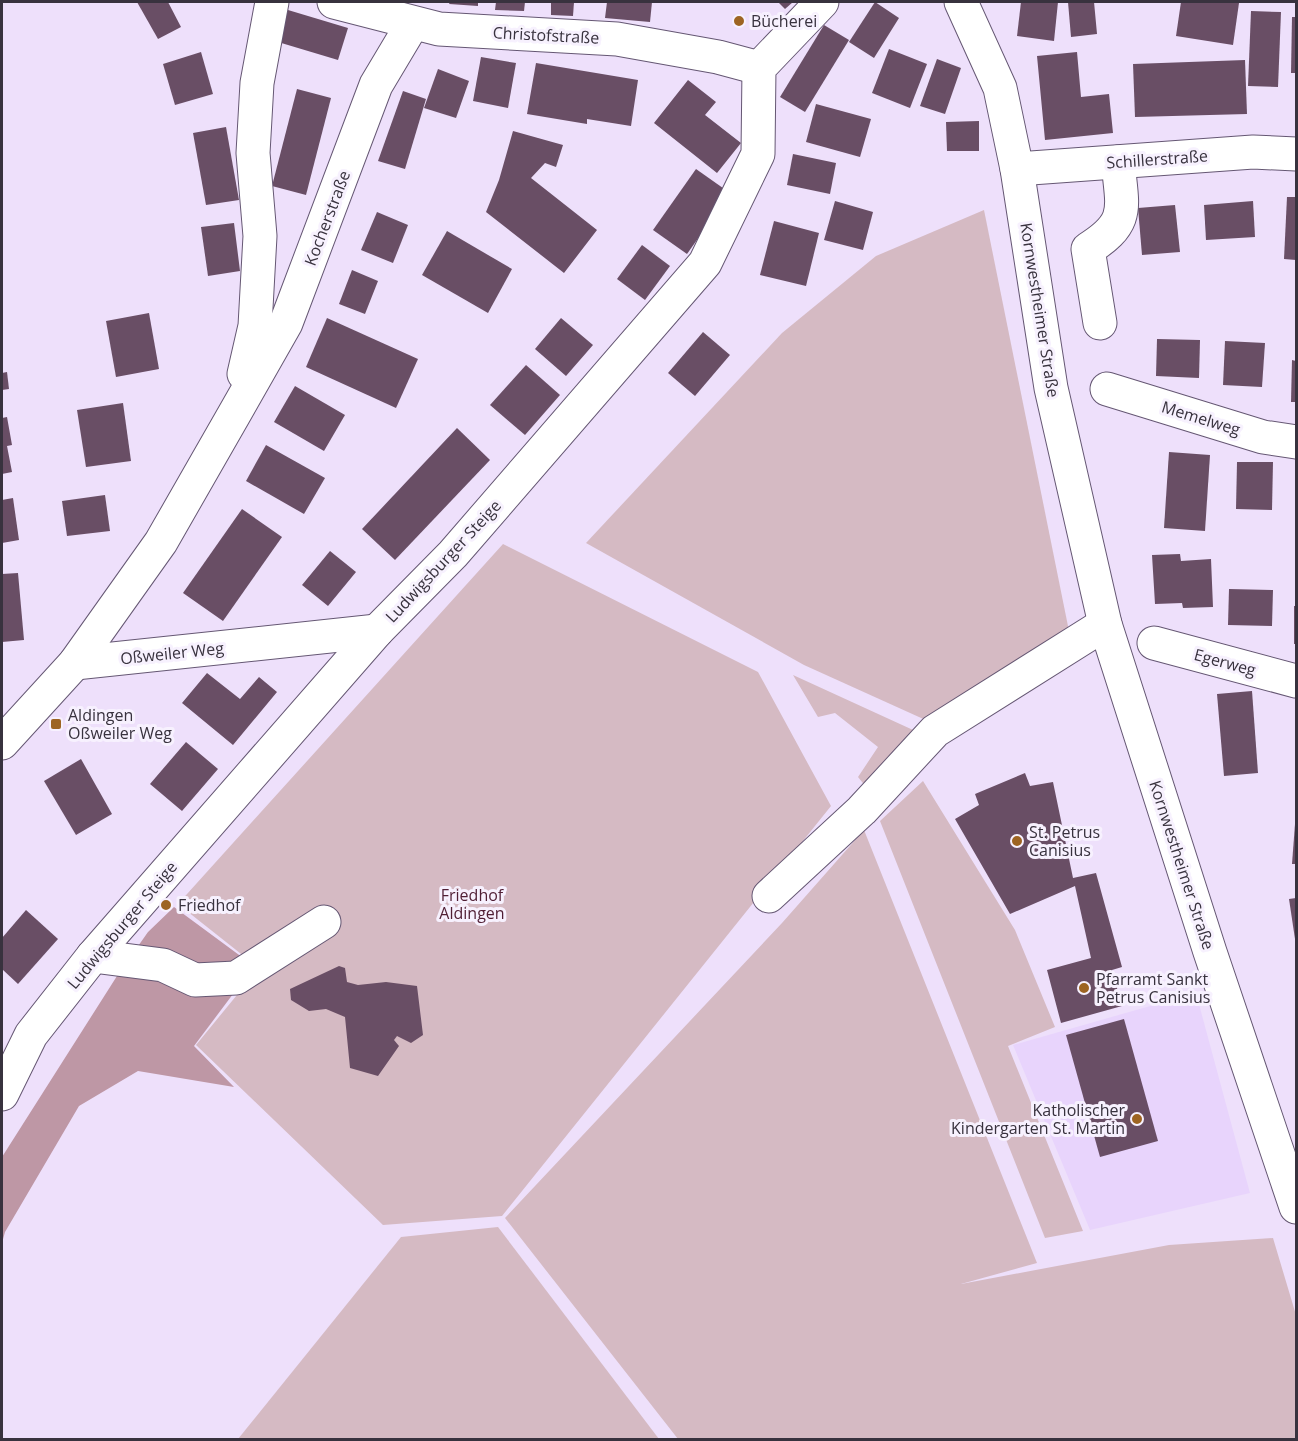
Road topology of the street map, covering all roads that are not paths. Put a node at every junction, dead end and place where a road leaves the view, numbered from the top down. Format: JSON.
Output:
{"nodes":[{"id":1,"x":272,"y":2,"type":"edge"},
{"id":2,"x":334,"y":2,"type":"edge"},
{"id":3,"x":822,"y":2,"type":"edge"},
{"id":4,"x":961,"y":2,"type":"edge"},
{"id":5,"x":412,"y":15,"type":"edge"},
{"id":6,"x":759,"y":68,"type":"junction"},
{"id":7,"x":1296,"y":154,"type":"edge"},
{"id":8,"x":1118,"y":162,"type":"junction"},
{"id":9,"x":1017,"y":169,"type":"junction"},
{"id":10,"x":1100,"y":323,"type":"dead end"},
{"id":11,"x":1107,"y":388,"type":"dead end"},
{"id":12,"x":236,"y":411,"type":"junction"},
{"id":13,"x":1296,"y":442,"type":"edge"},
{"id":14,"x":1105,"y":624,"type":"junction"},
{"id":15,"x":377,"y":631,"type":"junction"},
{"id":16,"x":1154,"y":643,"type":"dead end"},
{"id":17,"x":75,"y":663,"type":"junction"},
{"id":18,"x":1296,"y":681,"type":"edge"},
{"id":19,"x":2,"y":743,"type":"edge"},
{"id":20,"x":769,"y":896,"type":"dead end"},
{"id":21,"x":324,"y":921,"type":"dead end"},
{"id":22,"x":93,"y":956,"type":"junction"},
{"id":23,"x":2,"y":1094,"type":"edge"},
{"id":24,"x":1296,"y":1207,"type":"edge"}],
"edges":[{"from":1,"to":12,"type":"street","name":"Kocherstraße"},
{"from":2,"to":5,"type":"street","name":"Christofstraße"},
{"from":3,"to":6,"type":"street"},
{"from":4,"to":9,"type":"street","name":"Kornwestheimer Straße"},
{"from":5,"to":6,"type":"street","name":"Christofstraße"},
{"from":5,"to":12,"type":"street","name":"Kocherstraße"},
{"from":6,"to":15,"type":"street","name":"Ludwigsburger Steige"},
{"from":7,"to":8,"type":"street","name":"Schillerstraße"},
{"from":8,"to":9,"type":"street","name":"Schillerstraße"},
{"from":8,"to":10,"type":"street"},
{"from":9,"to":14,"type":"street","name":"Kornwestheimer Straße"},
{"from":11,"to":13,"type":"street","name":"Memelweg"},
{"from":12,"to":17,"type":"street","name":"Kocherstraße"},
{"from":14,"to":20,"type":"street"},
{"from":14,"to":24,"type":"street","name":"Kornwestheimer Straße"},
{"from":15,"to":17,"type":"street","name":"Oßweiler Weg"},
{"from":15,"to":22,"type":"street","name":"Ludwigsburger Steige"},
{"from":16,"to":18,"type":"street","name":"Egerweg"},
{"from":17,"to":19,"type":"street"},
{"from":21,"to":22,"type":"street"},
{"from":22,"to":23,"type":"street","name":"Ludwigsburger Steige"}]}
